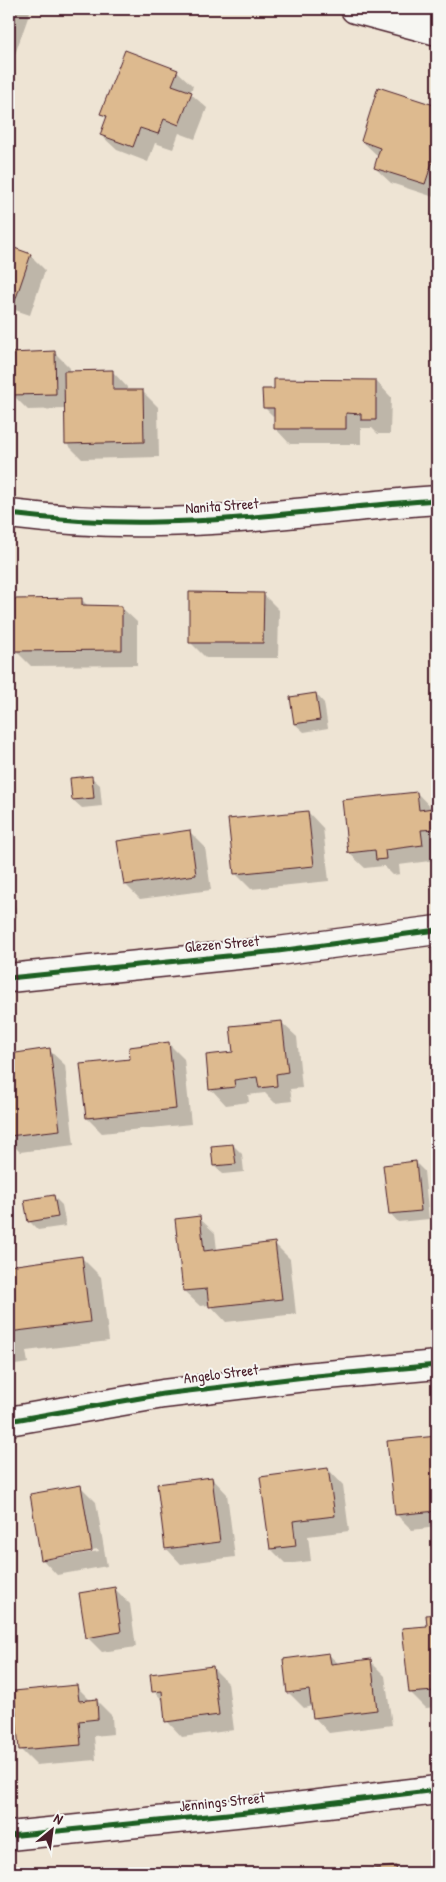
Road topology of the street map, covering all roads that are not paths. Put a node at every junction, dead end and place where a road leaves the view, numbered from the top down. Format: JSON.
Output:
{"nodes":[{"id":1,"x":355,"y":9,"type":"edge"},
{"id":2,"x":437,"y":31,"type":"edge"},
{"id":3,"x":437,"y":500,"type":"edge"},
{"id":4,"x":9,"y":514,"type":"edge"},
{"id":5,"x":437,"y":930,"type":"edge"},
{"id":6,"x":9,"y":978,"type":"edge"},
{"id":7,"x":437,"y":1365,"type":"edge"},
{"id":8,"x":9,"y":1421,"type":"edge"},
{"id":9,"x":437,"y":1790,"type":"edge"},
{"id":10,"x":9,"y":1836,"type":"edge"}],
"edges":[{"from":1,"to":2,"type":"street"},
{"from":3,"to":4,"type":"street","name":"Nanita Street"},
{"from":5,"to":6,"type":"street","name":"Glezen Street"},
{"from":7,"to":8,"type":"street","name":"Angelo Street"},
{"from":9,"to":10,"type":"street","name":"Jennings Street"}]}
